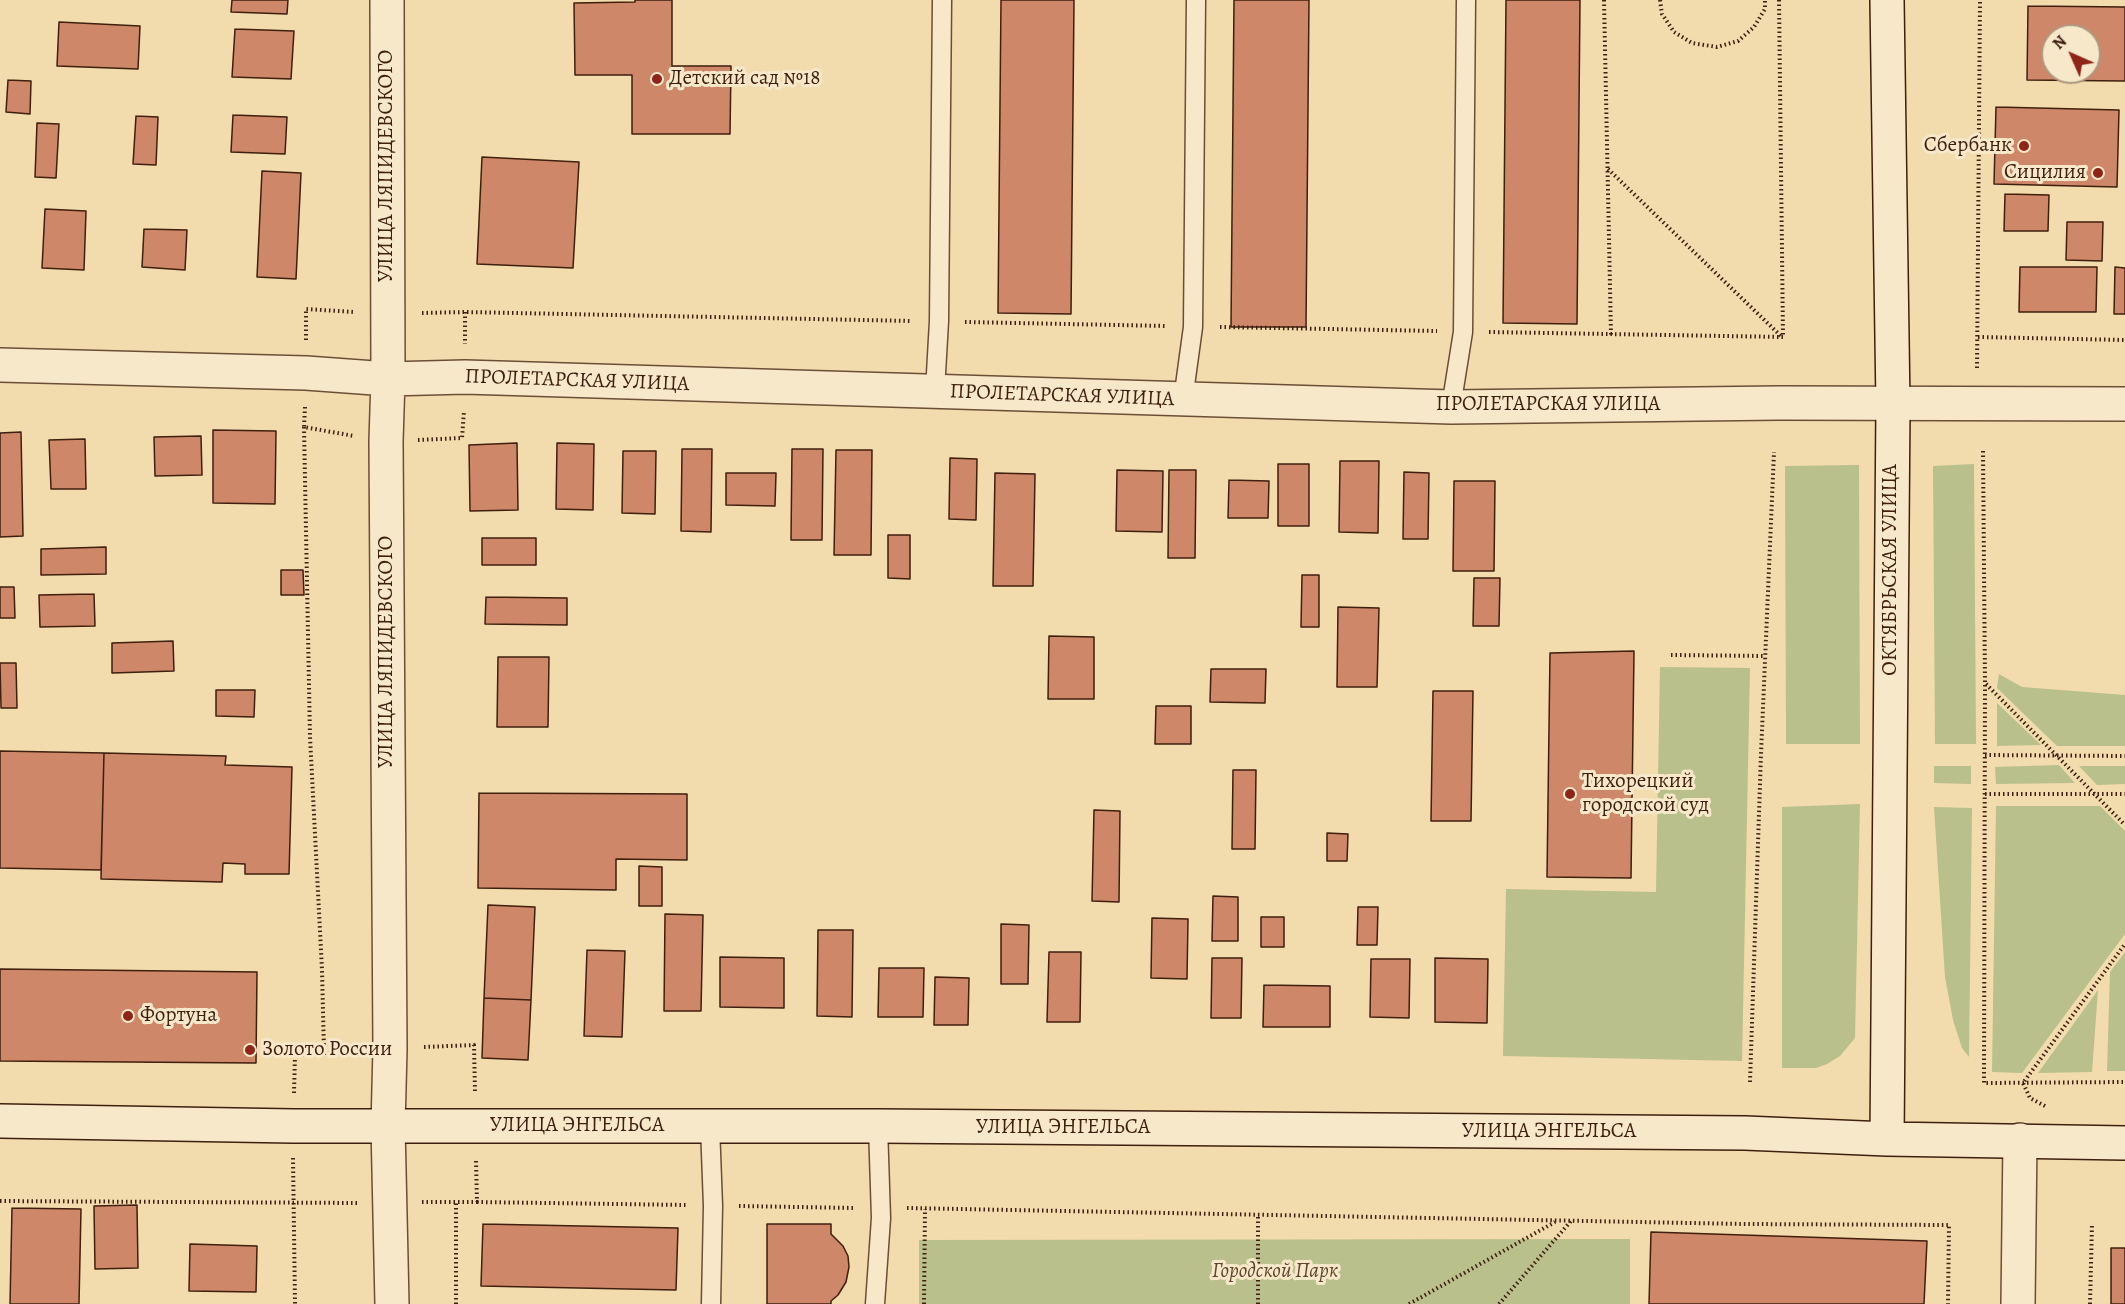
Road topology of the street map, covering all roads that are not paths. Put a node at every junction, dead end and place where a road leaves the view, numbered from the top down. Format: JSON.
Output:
{"nodes":[{"id":1,"x":387,"y":0,"type":"edge"},
{"id":2,"x":942,"y":0,"type":"edge"},
{"id":3,"x":1196,"y":0,"type":"edge"},
{"id":4,"x":1466,"y":0,"type":"edge"},
{"id":5,"x":1887,"y":0,"type":"edge"},
{"id":6,"x":0,"y":365,"type":"edge"},
{"id":7,"x":388,"y":379,"type":"junction"},
{"id":8,"x":935,"y":391,"type":"junction"},
{"id":9,"x":1183,"y":400,"type":"junction"},
{"id":10,"x":2125,"y":404,"type":"edge"},
{"id":11,"x":1893,"y":405,"type":"junction"},
{"id":12,"x":1451,"y":406,"type":"junction"},
{"id":13,"x":0,"y":1121,"type":"edge"},
{"id":14,"x":388,"y":1126,"type":"junction"},
{"id":15,"x":710,"y":1126,"type":"junction"},
{"id":16,"x":878,"y":1126,"type":"junction"},
{"id":17,"x":1887,"y":1139,"type":"junction"},
{"id":18,"x":2020,"y":1140,"type":"junction"},
{"id":19,"x":2125,"y":1143,"type":"edge"},
{"id":20,"x":392,"y":1304,"type":"edge"},
{"id":21,"x":711,"y":1304,"type":"edge"},
{"id":22,"x":875,"y":1304,"type":"edge"},
{"id":23,"x":2018,"y":1304,"type":"edge"}],
"edges":[{"from":1,"to":7,"type":"street","name":"УЛИЦА ЛЯПИДЕВСКОГО"},
{"from":2,"to":8,"type":"lane"},
{"from":3,"to":9,"type":"lane"},
{"from":4,"to":12,"type":"lane"},
{"from":5,"to":11,"type":"street","name":"ОКТЯБРЬСКАЯ УЛИЦА"},
{"from":6,"to":7,"type":"street","name":"ПРОЛЕТАРСКАЯ УЛИЦА"},
{"from":7,"to":8,"type":"street","name":"ПРОЛЕТАРСКАЯ УЛИЦА"},
{"from":7,"to":14,"type":"street","name":"УЛИЦА ЛЯПИДЕВСКОГО"},
{"from":8,"to":9,"type":"street","name":"ПРОЛЕТАРСКАЯ УЛИЦА"},
{"from":9,"to":12,"type":"street","name":"ПРОЛЕТАРСКАЯ УЛИЦА"},
{"from":10,"to":11,"type":"street","name":"ПРОЛЕТАРСКАЯ УЛИЦА"},
{"from":11,"to":12,"type":"street","name":"ПРОЛЕТАРСКАЯ УЛИЦА"},
{"from":11,"to":17,"type":"street","name":"ОКТЯБРЬСКАЯ УЛИЦА"},
{"from":13,"to":14,"type":"street","name":"УЛИЦА ЭНГЕЛЬСА"},
{"from":14,"to":15,"type":"street","name":"УЛИЦА ЭНГЕЛЬСА"},
{"from":14,"to":20,"type":"street","name":"УЛИЦА ЛЯПИДЕВСКОГО"},
{"from":15,"to":16,"type":"street","name":"УЛИЦА ЭНГЕЛЬСА"},
{"from":15,"to":21,"type":"lane"},
{"from":16,"to":17,"type":"street","name":"УЛИЦА ЭНГЕЛЬСА"},
{"from":16,"to":22,"type":"lane"},
{"from":17,"to":18,"type":"street","name":"УЛИЦА ЭНГЕЛЬСА"},
{"from":18,"to":19,"type":"street","name":"УЛИЦА ЭНГЕЛЬСА"},
{"from":18,"to":23,"type":"street"}]}
